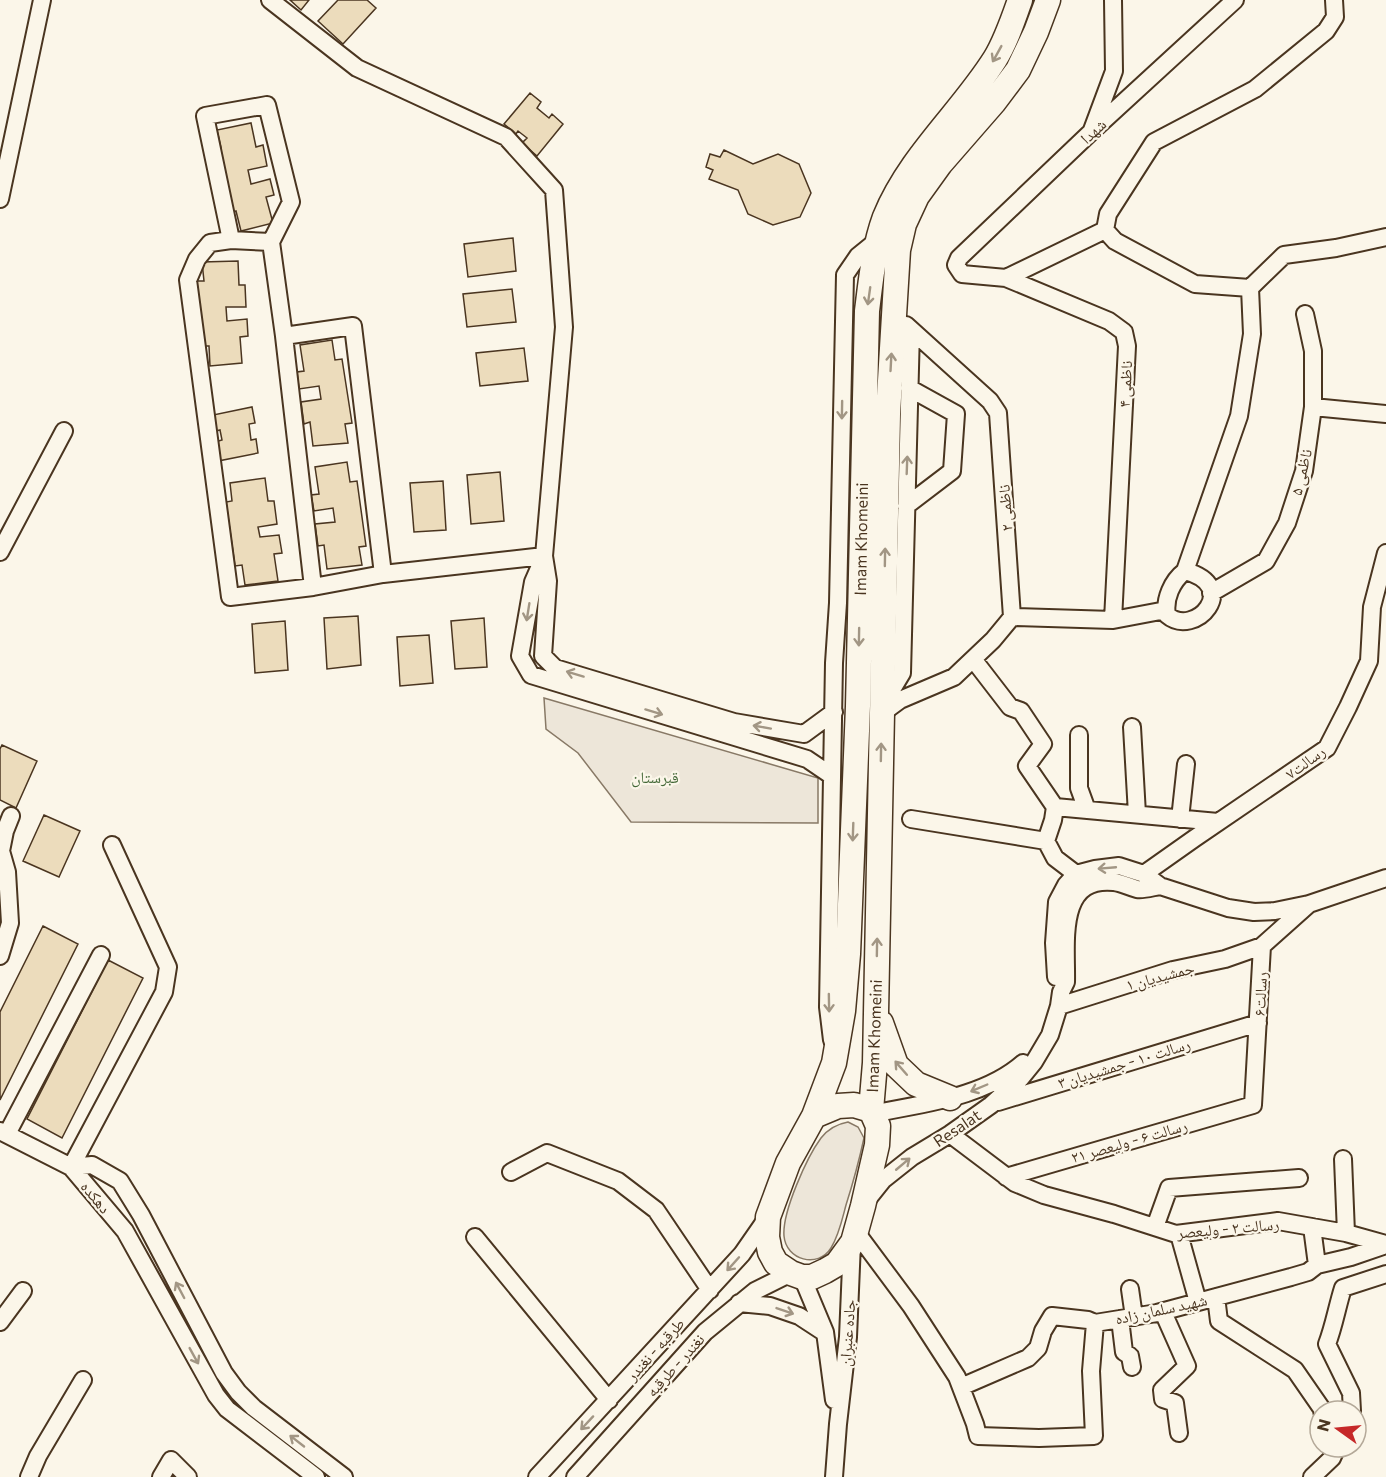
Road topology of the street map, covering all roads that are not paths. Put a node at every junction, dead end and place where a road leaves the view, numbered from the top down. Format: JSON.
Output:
{"nodes":[{"id":1,"x":42,"y":0,"type":"edge"},
{"id":2,"x":270,"y":0,"type":"edge"},
{"id":3,"x":1020,"y":0,"type":"edge"},
{"id":4,"x":1048,"y":0,"type":"edge"},
{"id":5,"x":1113,"y":0,"type":"edge"},
{"id":6,"x":1235,"y":0,"type":"edge"},
{"id":7,"x":1334,"y":0,"type":"edge"},
{"id":8,"x":1090,"y":134,"type":"junction"},
{"id":9,"x":0,"y":199,"type":"edge"},
{"id":10,"x":1105,"y":230,"type":"junction"},
{"id":11,"x":1386,"y":238,"type":"edge"},
{"id":12,"x":231,"y":240,"type":"junction"},
{"id":13,"x":271,"y":242,"type":"junction"},
{"id":14,"x":956,"y":265,"type":"joint"},
{"id":15,"x":1006,"y":278,"type":"junction"},
{"id":16,"x":1250,"y":288,"type":"junction"},
{"id":17,"x":893,"y":311,"type":"junction"},
{"id":18,"x":1305,"y":314,"type":"dead end"},
{"id":19,"x":911,"y":330,"type":"junction"},
{"id":20,"x":284,"y":336,"type":"junction"},
{"id":21,"x":909,"y":388,"type":"junction"},
{"id":22,"x":1313,"y":407,"type":"junction"},
{"id":23,"x":1386,"y":414,"type":"edge"},
{"id":24,"x":64,"y":432,"type":"dead end"},
{"id":25,"x":906,"y":506,"type":"junction"},
{"id":26,"x":0,"y":552,"type":"edge"},
{"id":27,"x":1386,"y":553,"type":"edge"},
{"id":28,"x":544,"y":556,"type":"junction"},
{"id":29,"x":1185,"y":571,"type":"junction"},
{"id":30,"x":383,"y":574,"type":"junction"},
{"id":31,"x":313,"y":587,"type":"junction"},
{"id":32,"x":1211,"y":593,"type":"junction"},
{"id":33,"x":849,"y":603,"type":"junction"},
{"id":34,"x":1166,"y":610,"type":"junction"},
{"id":35,"x":1012,"y":617,"type":"junction"},
{"id":36,"x":1113,"y":620,"type":"junction"},
{"id":37,"x":543,"y":656,"type":"junction"},
{"id":38,"x":973,"y":659,"type":"junction"},
{"id":39,"x":526,"y":667,"type":"junction"},
{"id":40,"x":881,"y":710,"type":"junction"},
{"id":41,"x":834,"y":712,"type":"junction"},
{"id":42,"x":1132,"y":727,"type":"dead end"},
{"id":43,"x":804,"y":734,"type":"junction"},
{"id":44,"x":1078,"y":735,"type":"dead end"},
{"id":45,"x":807,"y":759,"type":"junction"},
{"id":46,"x":1186,"y":764,"type":"dead end"},
{"id":47,"x":832,"y":776,"type":"junction"},
{"id":48,"x":1055,"y":807,"type":"junction"},
{"id":49,"x":1087,"y":810,"type":"junction"},
{"id":50,"x":1137,"y":814,"type":"junction"},
{"id":51,"x":11,"y":816,"type":"dead end"},
{"id":52,"x":910,"y":819,"type":"dead end"},
{"id":53,"x":1180,"y":819,"type":"junction"},
{"id":54,"x":1218,"y":822,"type":"junction"},
{"id":55,"x":1047,"y":841,"type":"junction"},
{"id":56,"x":112,"y":845,"type":"dead end"},
{"id":57,"x":1076,"y":874,"type":"junction"},
{"id":58,"x":1144,"y":874,"type":"junction"},
{"id":59,"x":1386,"y":878,"type":"edge"},
{"id":60,"x":1160,"y":886,"type":"junction"},
{"id":61,"x":1308,"y":904,"type":"junction"},
{"id":62,"x":1262,"y":946,"type":"junction"},
{"id":63,"x":0,"y":956,"type":"edge"},
{"id":64,"x":101,"y":956,"type":"dead end"},
{"id":65,"x":1060,"y":999,"type":"junction"},
{"id":66,"x":876,"y":1008,"type":"junction"},
{"id":67,"x":1258,"y":1023,"type":"junction"},
{"id":68,"x":1044,"y":1044,"type":"junction"},
{"id":69,"x":834,"y":1063,"type":"junction"},
{"id":70,"x":950,"y":1098,"type":"junction"},
{"id":71,"x":991,"y":1105,"type":"junction"},
{"id":72,"x":1253,"y":1105,"type":"joint"},
{"id":73,"x":871,"y":1112,"type":"junction"},
{"id":74,"x":814,"y":1116,"type":"junction"},
{"id":75,"x":3,"y":1132,"type":"edge"},
{"id":76,"x":950,"y":1134,"type":"junction"},
{"id":77,"x":1343,"y":1159,"type":"dead end"},
{"id":78,"x":71,"y":1167,"type":"junction"},
{"id":79,"x":511,"y":1172,"type":"dead end"},
{"id":80,"x":1006,"y":1177,"type":"junction"},
{"id":81,"x":1299,"y":1178,"type":"dead end"},
{"id":82,"x":863,"y":1206,"type":"junction"},
{"id":83,"x":141,"y":1215,"type":"junction"},
{"id":84,"x":768,"y":1217,"type":"junction"},
{"id":85,"x":1155,"y":1227,"type":"junction"},
{"id":86,"x":1312,"y":1227,"type":"junction"},
{"id":87,"x":125,"y":1231,"type":"junction"},
{"id":88,"x":1346,"y":1233,"type":"junction"},
{"id":89,"x":1179,"y":1234,"type":"junction"},
{"id":90,"x":475,"y":1237,"type":"dead end"},
{"id":91,"x":854,"y":1237,"type":"junction"},
{"id":92,"x":1386,"y":1245,"type":"edge"},
{"id":93,"x":1317,"y":1265,"type":"junction"},
{"id":94,"x":1386,"y":1274,"type":"edge"},
{"id":95,"x":797,"y":1275,"type":"junction"},
{"id":96,"x":710,"y":1290,"type":"junction"},
{"id":97,"x":1130,"y":1290,"type":"dead end"},
{"id":98,"x":23,"y":1291,"type":"dead end"},
{"id":99,"x":1216,"y":1297,"type":"junction"},
{"id":100,"x":1198,"y":1302,"type":"junction"},
{"id":101,"x":739,"y":1303,"type":"junction"},
{"id":102,"x":1163,"y":1312,"type":"junction"},
{"id":103,"x":1127,"y":1318,"type":"junction"},
{"id":104,"x":0,"y":1322,"type":"edge"},
{"id":105,"x":1095,"y":1323,"type":"junction"},
{"id":106,"x":825,"y":1333,"type":"junction"},
{"id":107,"x":1132,"y":1367,"type":"dead end"},
{"id":108,"x":83,"y":1380,"type":"dead end"},
{"id":109,"x":961,"y":1387,"type":"junction"},
{"id":110,"x":1315,"y":1399,"type":"edge"},
{"id":111,"x":1351,"y":1399,"type":"edge"},
{"id":112,"x":609,"y":1400,"type":"junction"},
{"id":113,"x":838,"y":1424,"type":"junction"},
{"id":114,"x":1179,"y":1433,"type":"dead end"},
{"id":115,"x":1331,"y":1459,"type":"edge"},
{"id":116,"x":29,"y":1477,"type":"edge"},
{"id":117,"x":161,"y":1477,"type":"edge"},
{"id":118,"x":189,"y":1477,"type":"edge"},
{"id":119,"x":316,"y":1477,"type":"edge"},
{"id":120,"x":344,"y":1477,"type":"edge"},
{"id":121,"x":537,"y":1477,"type":"edge"},
{"id":122,"x":575,"y":1477,"type":"edge"},
{"id":123,"x":834,"y":1477,"type":"edge"},
{"id":124,"x":1312,"y":1477,"type":"edge"}],
"edges":[{"from":1,"to":9,"type":"street"},
{"from":2,"to":28,"type":"street"},
{"from":3,"to":33,"type":"highway","name":"Imam Khomeini","one_way":true},
{"from":4,"to":17,"type":"highway","name":"Imam Khomeini"},
{"from":5,"to":8,"type":"street"},
{"from":6,"to":8,"type":"street","name":"شهدا"},
{"from":7,"to":10,"type":"street"},
{"from":8,"to":14,"type":"street","name":"شهدا"},
{"from":10,"to":15,"type":"street"},
{"from":10,"to":16,"type":"street"},
{"from":11,"to":16,"type":"street"},
{"from":12,"to":13,"type":"street"},
{"from":12,"to":13,"type":"street"},
{"from":12,"to":31,"type":"street"},
{"from":13,"to":20,"type":"street"},
{"from":14,"to":15,"type":"street","name":"ناظمی ۴"},
{"from":15,"to":36,"type":"street","name":"ناظمی ۴"},
{"from":16,"to":29,"type":"street"},
{"from":17,"to":19,"type":"street"},
{"from":40,"to":17,"type":"highway","name":"Imam Khomeini","one_way":true},
{"from":18,"to":22,"type":"street","name":"ناظمی ۵"},
{"from":19,"to":21,"type":"street"},
{"from":19,"to":35,"type":"street","name":"ناظمی ۲"},
{"from":20,"to":30,"type":"street"},
{"from":20,"to":31,"type":"street"},
{"from":25,"to":21,"type":"street","one_way":true},
{"from":21,"to":25,"type":"street"},
{"from":22,"to":23,"type":"street"},
{"from":22,"to":32,"type":"street","name":"ناظمی ۵"},
{"from":24,"to":26,"type":"street"},
{"from":25,"to":40,"type":"street"},
{"from":27,"to":54,"type":"street","name":"رسالت۷"},
{"from":28,"to":30,"type":"street"},
{"from":28,"to":37,"type":"street"},
{"from":28,"to":39,"type":"street","one_way":true},
{"from":29,"to":32,"type":"street"},
{"from":29,"to":34,"type":"street"},
{"from":30,"to":31,"type":"street"},
{"from":32,"to":34,"type":"street"},
{"from":33,"to":41,"type":"street"},
{"from":33,"to":69,"type":"highway","name":"Imam Khomeini","one_way":true},
{"from":34,"to":36,"type":"street"},
{"from":35,"to":36,"type":"street"},
{"from":35,"to":38,"type":"street"},
{"from":37,"to":39,"type":"street"},
{"from":43,"to":37,"type":"street","one_way":true},
{"from":38,"to":40,"type":"street"},
{"from":38,"to":48,"type":"street"},
{"from":39,"to":45,"type":"street","one_way":true},
{"from":66,"to":40,"type":"highway","name":"Imam Khomeini","one_way":true},
{"from":41,"to":43,"type":"street"},
{"from":41,"to":47,"type":"street"},
{"from":42,"to":50,"type":"street"},
{"from":43,"to":45,"type":"street"},
{"from":44,"to":49,"type":"street"},
{"from":45,"to":47,"type":"street"},
{"from":46,"to":53,"type":"street"},
{"from":47,"to":69,"type":"street","one_way":true},
{"from":48,"to":49,"type":"street"},
{"from":48,"to":55,"type":"street"},
{"from":49,"to":50,"type":"street"},
{"from":50,"to":53,"type":"street"},
{"from":51,"to":63,"type":"street"},
{"from":52,"to":55,"type":"street"},
{"from":53,"to":54,"type":"street"},
{"from":54,"to":58,"type":"street","name":"رسالت۷"},
{"from":55,"to":57,"type":"street"},
{"from":56,"to":78,"type":"street"},
{"from":58,"to":57,"type":"street","name":"Resalat","one_way":true},
{"from":57,"to":65,"type":"street","name":"Resalat"},
{"from":58,"to":60,"type":"street","name":"Resalat"},
{"from":59,"to":61,"type":"street","name":"Resalat"},
{"from":60,"to":61,"type":"street","name":"Resalat"},
{"from":60,"to":65,"type":"street","name":"Resalat"},
{"from":61,"to":62,"type":"street"},
{"from":62,"to":65,"type":"street","name":"جمشیدیان ۱"},
{"from":62,"to":67,"type":"street","name":"رسالت۶"},
{"from":64,"to":75,"type":"street"},
{"from":65,"to":68,"type":"street","name":"Resalat"},
{"from":70,"to":66,"type":"highway","one_way":true},
{"from":66,"to":73,"type":"highway","name":"Imam Khomeini"},
{"from":67,"to":71,"type":"street","name":"رسالت ۱۰ - جمشیدیان ۳"},
{"from":67,"to":72,"type":"street","name":"رسالت۶"},
{"from":68,"to":70,"type":"street","name":"Resalat","one_way":true},
{"from":68,"to":71,"type":"street","name":"Resalat"},
{"from":69,"to":74,"type":"highway","name":"Imam Khomeini"},
{"from":70,"to":73,"type":"street","name":"Resalat"},
{"from":71,"to":76,"type":"street","name":"Resalat"},
{"from":72,"to":80,"type":"street","name":"رسالت ۶ - ولیعصر ۲۱"},
{"from":73,"to":74,"type":"highway"},
{"from":73,"to":82,"type":"highway","name":"Imam Khomeini"},
{"from":74,"to":84,"type":"highway","name":"Imam Khomeini"},
{"from":75,"to":78,"type":"street"},
{"from":76,"to":80,"type":"street","name":"رسالت ۲ - ولیعصر"},
{"from":82,"to":76,"type":"street","name":"Resalat","one_way":true},
{"from":77,"to":88,"type":"street"},
{"from":78,"to":83,"type":"street","name":"دهکده"},
{"from":78,"to":87,"type":"street","name":"دهکده"},
{"from":79,"to":96,"type":"street"},
{"from":80,"to":85,"type":"street","name":"رسالت ۲ - ولیعصر"},
{"from":81,"to":85,"type":"street"},
{"from":82,"to":91,"type":"highway","name":"Imam Khomeini"},
{"from":83,"to":87,"type":"street"},
{"from":120,"to":83,"type":"street","name":"دهکده","one_way":true},
{"from":84,"to":95,"type":"highway"},
{"from":84,"to":96,"type":"street","name":"طرقبه - نغندر","one_way":true},
{"from":85,"to":89,"type":"street","name":"رسالت ۲ - ولیعصر"},
{"from":86,"to":88,"type":"street","name":"رسالت ۲ - ولیعصر"},
{"from":86,"to":89,"type":"street","name":"رسالت ۲ - ولیعصر"},
{"from":86,"to":93,"type":"street"},
{"from":87,"to":119,"type":"street","name":"دهکده","one_way":true},
{"from":88,"to":92,"type":"street","name":"رسالت ۲ - ولیعصر"},
{"from":89,"to":100,"type":"street"},
{"from":90,"to":112,"type":"street"},
{"from":91,"to":95,"type":"highway"},
{"from":91,"to":109,"type":"street"},
{"from":91,"to":113,"type":"street","name":"جاده عنبران"},
{"from":92,"to":93,"type":"street","name":"شهید سلمان زاده"},
{"from":93,"to":99,"type":"street","name":"شهید سلمان زاده"},
{"from":94,"to":111,"type":"street"},
{"from":95,"to":101,"type":"street","name":"نغندر - طرقبه"},
{"from":95,"to":106,"type":"street","name":"جاده عنبران"},
{"from":96,"to":112,"type":"street","name":"طرقبه - نغندر"},
{"from":97,"to":103,"type":"street"},
{"from":98,"to":104,"type":"street"},
{"from":99,"to":100,"type":"street","name":"شهید سلمان زاده"},
{"from":99,"to":110,"type":"street"},
{"from":100,"to":102,"type":"street","name":"شهید سلمان زاده"},
{"from":101,"to":106,"type":"street","one_way":true},
{"from":101,"to":122,"type":"street","name":"نغندر - طرقبه"},
{"from":102,"to":103,"type":"street","name":"شهید سلمان زاده"},
{"from":102,"to":114,"type":"street"},
{"from":103,"to":105,"type":"street","name":"شهید سلمان زاده"},
{"from":103,"to":107,"type":"street"},
{"from":105,"to":109,"type":"street","name":"شهید سلمان زاده"},
{"from":105,"to":109,"type":"street"},
{"from":106,"to":113,"type":"street","name":"جاده عنبران"},
{"from":108,"to":116,"type":"street"},
{"from":112,"to":121,"type":"street","name":"طرقبه - نغندر","one_way":true},
{"from":113,"to":123,"type":"street","name":"جاده عنبران"},
{"from":115,"to":124,"type":"street"},
{"from":117,"to":118,"type":"street"}]}
